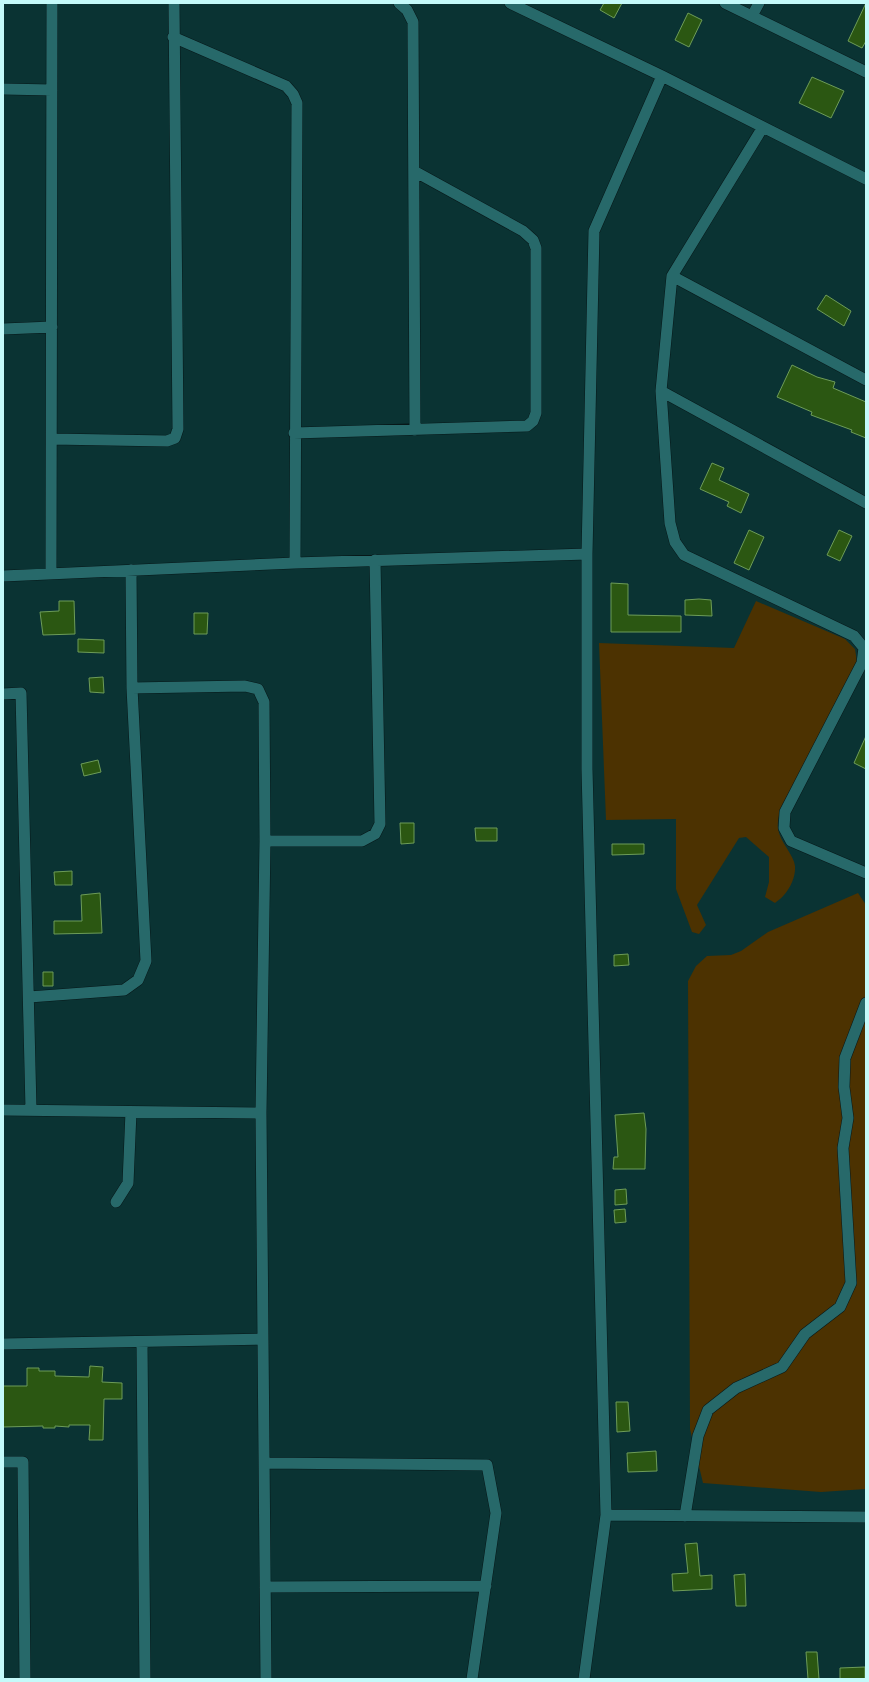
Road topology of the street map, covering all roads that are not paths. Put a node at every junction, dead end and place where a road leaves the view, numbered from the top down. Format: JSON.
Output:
{"nodes":[{"id":1,"x":52,"y":3,"type":"edge"},
{"id":2,"x":174,"y":3,"type":"edge"},
{"id":3,"x":399,"y":3,"type":"edge"},
{"id":4,"x":510,"y":3,"type":"edge"},
{"id":5,"x":725,"y":3,"type":"edge"},
{"id":6,"x":759,"y":3,"type":"edge"},
{"id":7,"x":752,"y":16,"type":"junction"},
{"id":8,"x":173,"y":37,"type":"junction"},
{"id":9,"x":866,"y":72,"type":"edge"},
{"id":10,"x":662,"y":76,"type":"junction"},
{"id":11,"x":3,"y":89,"type":"edge"},
{"id":12,"x":52,"y":90,"type":"junction"},
{"id":13,"x":763,"y":126,"type":"junction"},
{"id":14,"x":414,"y":171,"type":"junction"},
{"id":15,"x":866,"y":178,"type":"edge"},
{"id":16,"x":672,"y":276,"type":"junction"},
{"id":17,"x":52,"y":327,"type":"junction"},
{"id":18,"x":3,"y":329,"type":"edge"},
{"id":19,"x":866,"y":380,"type":"edge"},
{"id":20,"x":661,"y":391,"type":"junction"},
{"id":21,"x":415,"y":430,"type":"junction"},
{"id":22,"x":294,"y":434,"type":"junction"},
{"id":23,"x":52,"y":439,"type":"junction"},
{"id":24,"x":866,"y":503,"type":"edge"},
{"id":25,"x":587,"y":554,"type":"junction"},
{"id":26,"x":375,"y":560,"type":"junction"},
{"id":27,"x":295,"y":563,"type":"junction"},
{"id":28,"x":131,"y":570,"type":"junction"},
{"id":29,"x":51,"y":574,"type":"junction"},
{"id":30,"x":3,"y":576,"type":"edge"},
{"id":31,"x":132,"y":688,"type":"junction"},
{"id":32,"x":3,"y":694,"type":"edge"},
{"id":33,"x":265,"y":841,"type":"junction"},
{"id":34,"x":866,"y":873,"type":"edge"},
{"id":35,"x":29,"y":997,"type":"junction"},
{"id":36,"x":866,"y":1003,"type":"edge"},
{"id":37,"x":3,"y":1110,"type":"edge"},
{"id":38,"x":30,"y":1110,"type":"junction"},
{"id":39,"x":131,"y":1112,"type":"junction"},
{"id":40,"x":260,"y":1112,"type":"junction"},
{"id":41,"x":116,"y":1202,"type":"dead end"},
{"id":42,"x":263,"y":1339,"type":"junction"},
{"id":43,"x":142,"y":1342,"type":"junction"},
{"id":44,"x":3,"y":1344,"type":"edge"},
{"id":45,"x":3,"y":1462,"type":"edge"},
{"id":46,"x":264,"y":1463,"type":"junction"},
{"id":47,"x":606,"y":1515,"type":"junction"},
{"id":48,"x":684,"y":1516,"type":"junction"},
{"id":49,"x":866,"y":1517,"type":"edge"},
{"id":50,"x":265,"y":1586,"type":"junction"},
{"id":51,"x":486,"y":1586,"type":"junction"},
{"id":52,"x":26,"y":1679,"type":"edge"},
{"id":53,"x":145,"y":1679,"type":"edge"},
{"id":54,"x":266,"y":1679,"type":"edge"},
{"id":55,"x":472,"y":1679,"type":"edge"},
{"id":56,"x":584,"y":1679,"type":"edge"}],
"edges":[{"from":1,"to":12,"type":"street"},
{"from":2,"to":8,"type":"street"},
{"from":3,"to":14,"type":"street"},
{"from":4,"to":10,"type":"street"},
{"from":5,"to":7,"type":"street"},
{"from":6,"to":7,"type":"street"},
{"from":7,"to":9,"type":"street"},
{"from":8,"to":22,"type":"street"},
{"from":8,"to":23,"type":"street"},
{"from":10,"to":13,"type":"street"},
{"from":10,"to":25,"type":"street"},
{"from":11,"to":12,"type":"street"},
{"from":12,"to":17,"type":"street"},
{"from":13,"to":15,"type":"street"},
{"from":13,"to":16,"type":"street"},
{"from":14,"to":21,"type":"street"},
{"from":14,"to":21,"type":"street"},
{"from":16,"to":19,"type":"street"},
{"from":16,"to":20,"type":"street"},
{"from":17,"to":18,"type":"street"},
{"from":17,"to":23,"type":"street"},
{"from":20,"to":24,"type":"street"},
{"from":20,"to":34,"type":"street"},
{"from":21,"to":22,"type":"street"},
{"from":22,"to":27,"type":"street"},
{"from":23,"to":29,"type":"street"},
{"from":25,"to":26,"type":"street"},
{"from":25,"to":47,"type":"street"},
{"from":26,"to":27,"type":"street"},
{"from":26,"to":33,"type":"street"},
{"from":27,"to":28,"type":"street"},
{"from":28,"to":29,"type":"street"},
{"from":28,"to":31,"type":"street"},
{"from":29,"to":30,"type":"street"},
{"from":31,"to":33,"type":"street"},
{"from":31,"to":35,"type":"street"},
{"from":32,"to":35,"type":"street"},
{"from":33,"to":40,"type":"street"},
{"from":35,"to":38,"type":"street"},
{"from":36,"to":48,"type":"street"},
{"from":37,"to":38,"type":"street"},
{"from":38,"to":39,"type":"street"},
{"from":39,"to":40,"type":"street"},
{"from":39,"to":41,"type":"street"},
{"from":40,"to":42,"type":"street"},
{"from":42,"to":43,"type":"street"},
{"from":42,"to":46,"type":"street"},
{"from":43,"to":44,"type":"street"},
{"from":43,"to":53,"type":"street"},
{"from":45,"to":52,"type":"street"},
{"from":46,"to":50,"type":"street"},
{"from":46,"to":51,"type":"street"},
{"from":47,"to":48,"type":"street"},
{"from":47,"to":56,"type":"street"},
{"from":48,"to":49,"type":"street"},
{"from":50,"to":51,"type":"street"},
{"from":50,"to":54,"type":"street"},
{"from":51,"to":55,"type":"street"}]}
